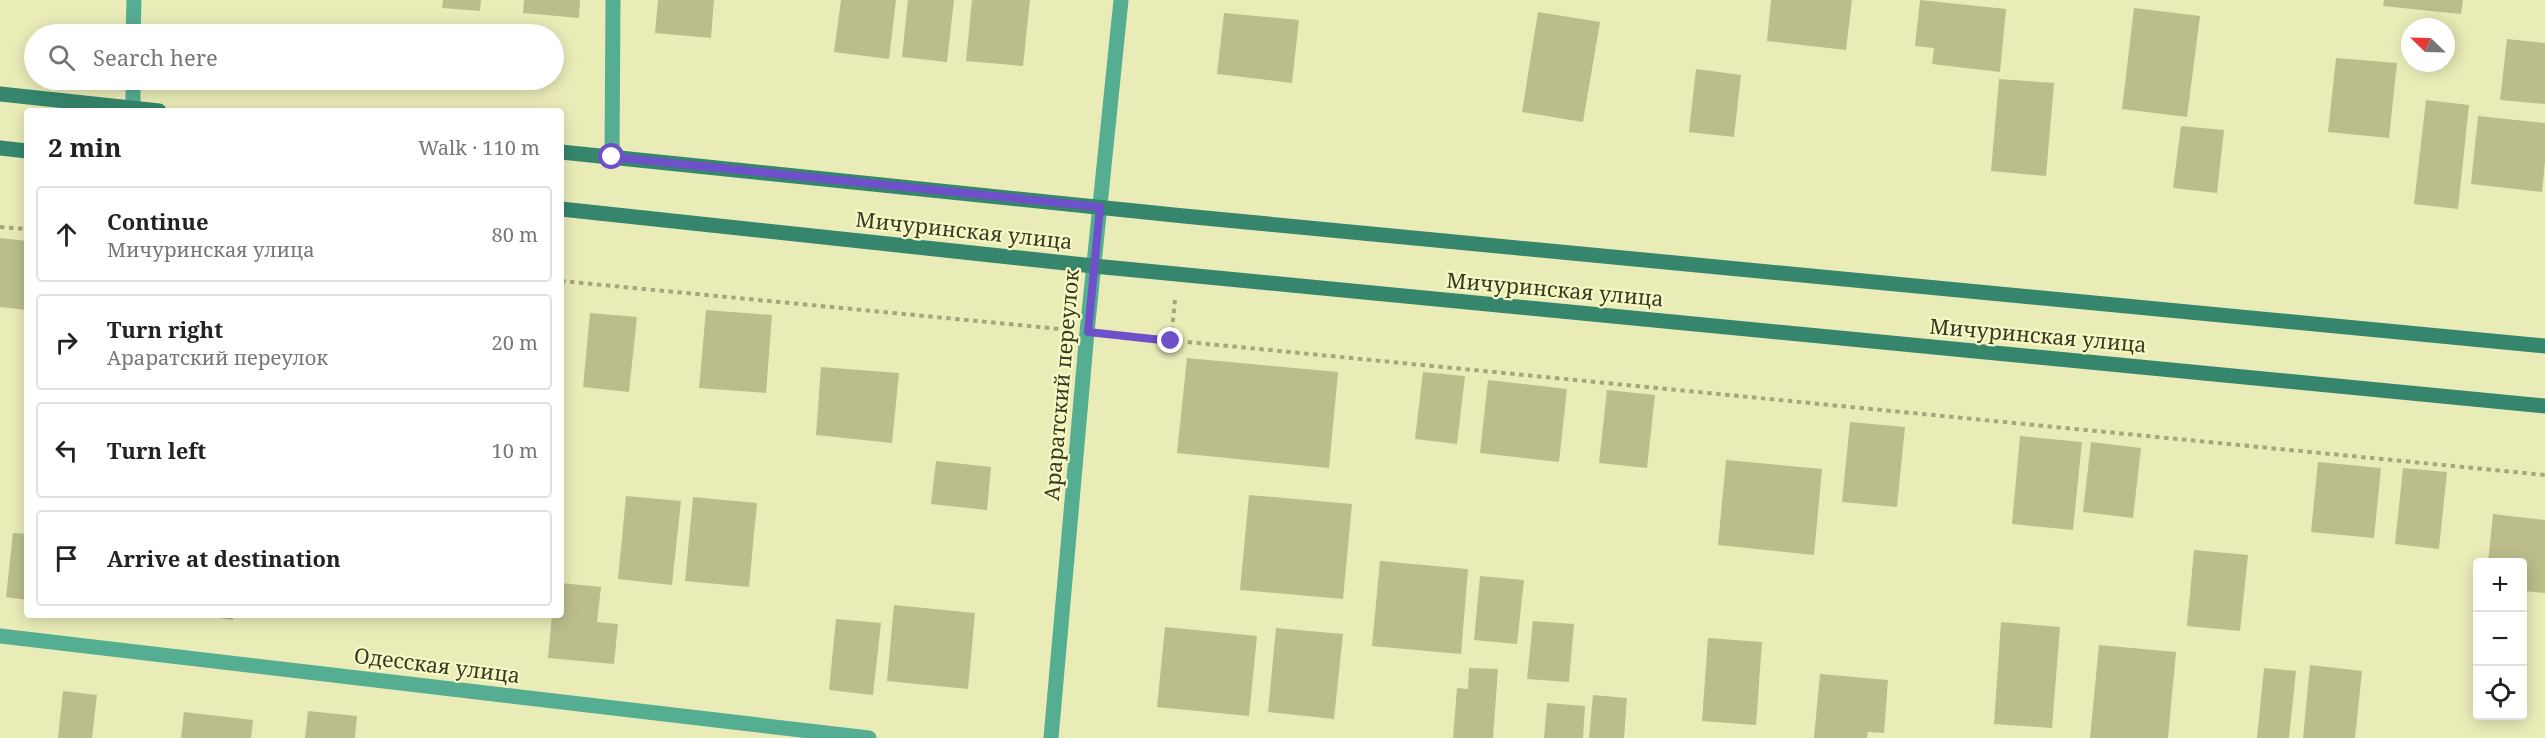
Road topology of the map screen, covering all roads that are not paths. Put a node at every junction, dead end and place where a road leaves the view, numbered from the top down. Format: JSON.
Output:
{"nodes":[{"id":1,"x":134,"y":0,"type":"edge"},
{"id":2,"x":613,"y":0,"type":"edge"},
{"id":3,"x":1121,"y":0,"type":"edge"},
{"id":4,"x":133,"y":24,"type":"edge"},
{"id":5,"x":133,"y":90,"type":"edge"},
{"id":6,"x":0,"y":94,"type":"edge"},
{"id":7,"x":133,"y":108,"type":"joint"},
{"id":8,"x":0,"y":148,"type":"edge"},
{"id":9,"x":24,"y":151,"type":"edge"},
{"id":10,"x":564,"y":152,"type":"edge"},
{"id":11,"x":612,"y":157,"type":"junction"},
{"id":12,"x":1100,"y":207,"type":"junction"},
{"id":13,"x":564,"y":209,"type":"edge"},
{"id":14,"x":1094,"y":266,"type":"junction"},
{"id":15,"x":2545,"y":346,"type":"edge"},
{"id":16,"x":2545,"y":406,"type":"edge"},
{"id":17,"x":0,"y":636,"type":"edge"},
{"id":18,"x":869,"y":738,"type":"edge"},
{"id":19,"x":1051,"y":738,"type":"edge"}],
"edges":[{"from":1,"to":4,"type":"street"},
{"from":2,"to":11,"type":"street"},
{"from":3,"to":12,"type":"street","name":"Араратский переулок"},
{"from":5,"to":7,"type":"street"},
{"from":6,"to":7,"type":"main road"},
{"from":8,"to":9,"type":"main road"},
{"from":10,"to":11,"type":"main road","name":"Мичуринская улица"},
{"from":11,"to":12,"type":"main road","name":"Мичуринская улица"},
{"from":12,"to":14,"type":"street","name":"Араратский переулок"},
{"from":12,"to":15,"type":"main road","name":"Мичуринская улица"},
{"from":13,"to":14,"type":"main road","name":"Мичуринская улица"},
{"from":14,"to":16,"type":"main road","name":"Мичуринская улица"},
{"from":14,"to":19,"type":"street","name":"Араратский переулок"},
{"from":17,"to":18,"type":"street","name":"Одесская улица"}]}
